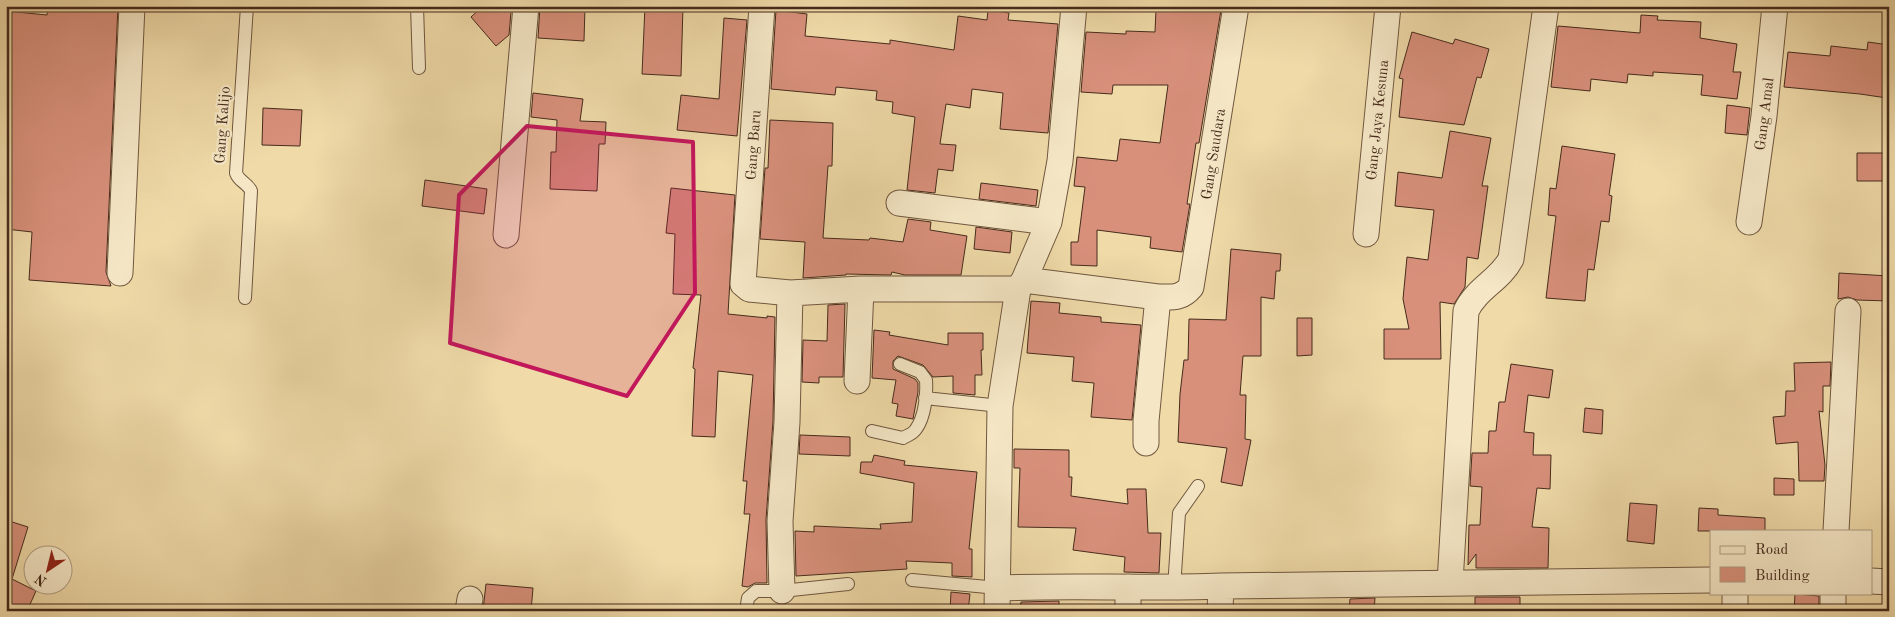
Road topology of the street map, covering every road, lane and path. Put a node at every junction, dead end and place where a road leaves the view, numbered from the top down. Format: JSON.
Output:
{"nodes":[{"id":1,"x":132,"y":6,"type":"edge"},
{"id":2,"x":247,"y":6,"type":"edge"},
{"id":3,"x":417,"y":6,"type":"edge"},
{"id":4,"x":526,"y":6,"type":"edge"},
{"id":5,"x":762,"y":6,"type":"edge"},
{"id":6,"x":1074,"y":6,"type":"edge"},
{"id":7,"x":1236,"y":6,"type":"edge"},
{"id":8,"x":1388,"y":6,"type":"edge"},
{"id":9,"x":1546,"y":6,"type":"edge"},
{"id":10,"x":1775,"y":6,"type":"edge"},
{"id":11,"x":419,"y":68,"type":"dead end"},
{"id":12,"x":899,"y":203,"type":"dead end"},
{"id":13,"x":1050,"y":222,"type":"junction"},
{"id":14,"x":1749,"y":222,"type":"dead end"},
{"id":15,"x":1366,"y":234,"type":"dead end"},
{"id":16,"x":506,"y":235,"type":"dead end"},
{"id":17,"x":120,"y":273,"type":"dead end"},
{"id":18,"x":1021,"y":285,"type":"junction"},
{"id":19,"x":862,"y":290,"type":"junction"},
{"id":20,"x":790,"y":293,"type":"junction"},
{"id":21,"x":1169,"y":297,"type":"junction"},
{"id":22,"x":246,"y":298,"type":"dead end"},
{"id":23,"x":1848,"y":311,"type":"dead end"},
{"id":24,"x":900,"y":364,"type":"dead end"},
{"id":25,"x":857,"y":381,"type":"dead end"},
{"id":26,"x":925,"y":398,"type":"junction"},
{"id":27,"x":1000,"y":406,"type":"junction"},
{"id":28,"x":872,"y":431,"type":"dead end"},
{"id":29,"x":1146,"y":443,"type":"dead end"},
{"id":30,"x":1198,"y":486,"type":"dead end"},
{"id":31,"x":1836,"y":530,"type":"edge"},
{"id":32,"x":912,"y":580,"type":"dead end"},
{"id":33,"x":1710,"y":580,"type":"edge"},
{"id":34,"x":1872,"y":582,"type":"edge"},
{"id":35,"x":1889,"y":582,"type":"edge"},
{"id":36,"x":1450,"y":583,"type":"junction"},
{"id":37,"x":848,"y":584,"type":"dead end"},
{"id":38,"x":1221,"y":586,"type":"junction"},
{"id":39,"x":1174,"y":588,"type":"junction"},
{"id":40,"x":782,"y":591,"type":"junction"},
{"id":41,"x":1736,"y":594,"type":"edge"},
{"id":42,"x":1833,"y":594,"type":"edge"},
{"id":43,"x":998,"y":599,"type":"edge"},
{"id":44,"x":1128,"y":599,"type":"edge"},
{"id":45,"x":746,"y":611,"type":"edge"},
{"id":46,"x":1220,"y":611,"type":"edge"},
{"id":47,"x":1735,"y":611,"type":"edge"},
{"id":48,"x":1833,"y":611,"type":"edge"}],
"edges":[{"from":1,"to":17,"type":"street"},
{"from":2,"to":22,"type":"lane","name":"Gang Kalijo"},
{"from":3,"to":11,"type":"lane"},
{"from":4,"to":16,"type":"street"},
{"from":5,"to":20,"type":"street","name":"Gang Baru"},
{"from":6,"to":13,"type":"street"},
{"from":7,"to":21,"type":"street","name":"Gang Saudara"},
{"from":8,"to":15,"type":"street","name":"Gang Jaya Kesuna"},
{"from":9,"to":36,"type":"street"},
{"from":10,"to":14,"type":"street","name":"Gang Amal"},
{"from":12,"to":13,"type":"street"},
{"from":13,"to":18,"type":"street"},
{"from":18,"to":19,"type":"street"},
{"from":18,"to":21,"type":"street"},
{"from":18,"to":27,"type":"street"},
{"from":19,"to":20,"type":"street"},
{"from":19,"to":25,"type":"street"},
{"from":20,"to":40,"type":"street"},
{"from":21,"to":29,"type":"street"},
{"from":23,"to":31,"type":"street"},
{"from":24,"to":26,"type":"lane"},
{"from":26,"to":27,"type":"lane"},
{"from":26,"to":28,"type":"lane"},
{"from":27,"to":43,"type":"street"},
{"from":30,"to":39,"type":"lane"},
{"from":32,"to":43,"type":"lane"},
{"from":33,"to":36,"type":"street"},
{"from":34,"to":35,"type":"street"},
{"from":36,"to":38,"type":"street"},
{"from":37,"to":40,"type":"lane"},
{"from":38,"to":39,"type":"street"},
{"from":38,"to":46,"type":"street"},
{"from":39,"to":44,"type":"street"},
{"from":40,"to":45,"type":"lane"},
{"from":41,"to":47,"type":"street"},
{"from":42,"to":48,"type":"street"},
{"from":43,"to":44,"type":"street"}]}
